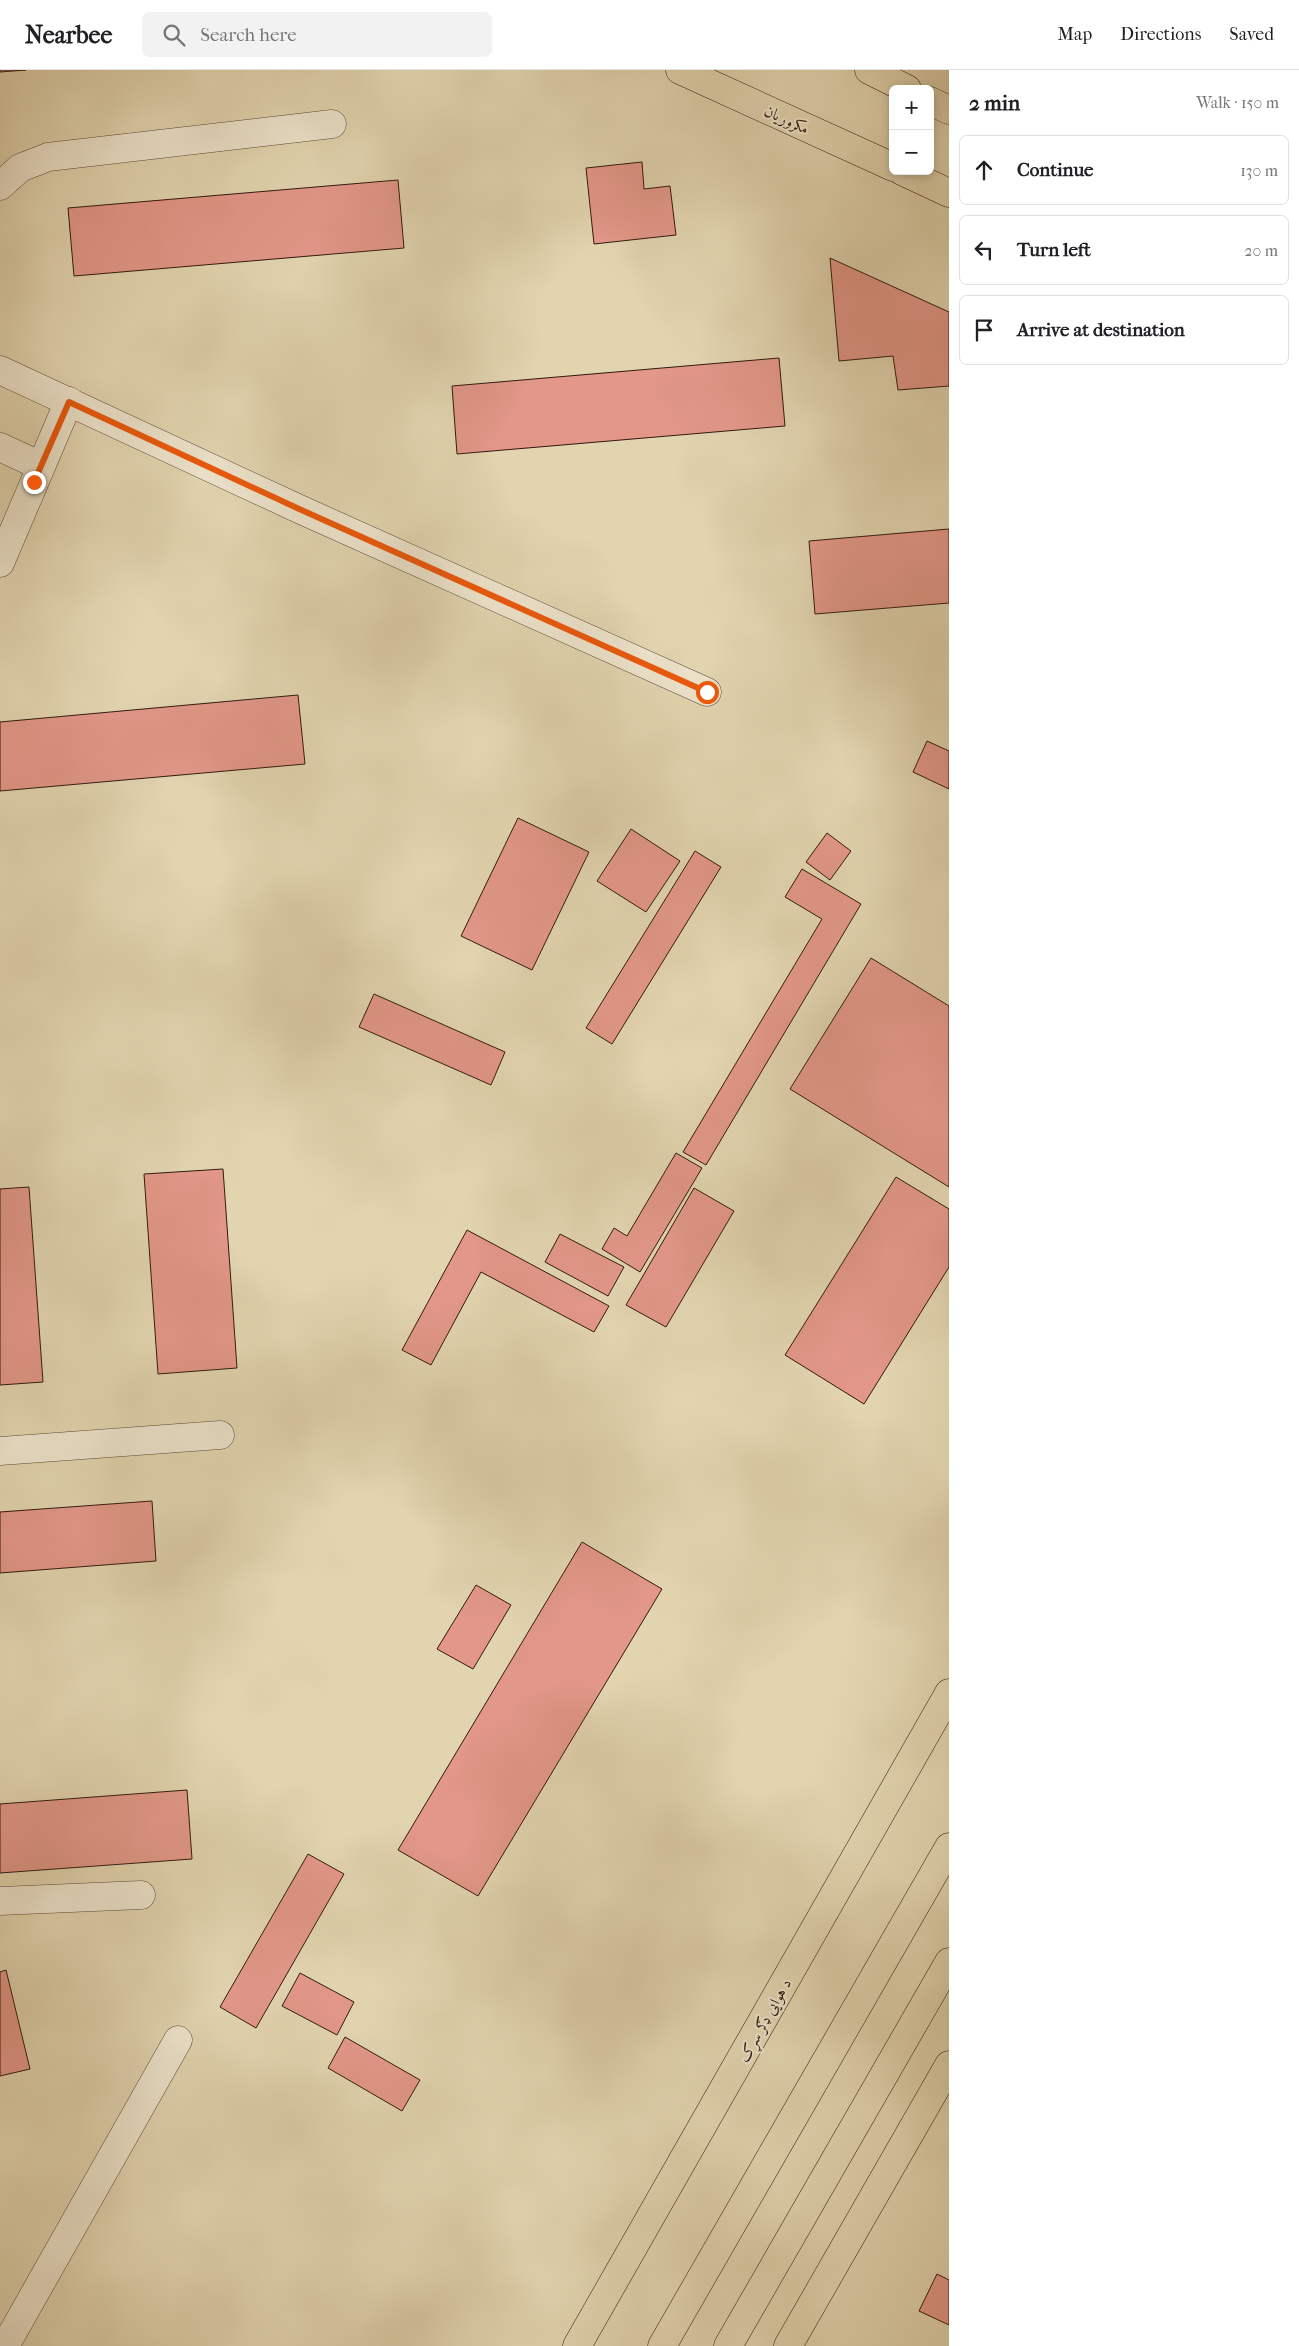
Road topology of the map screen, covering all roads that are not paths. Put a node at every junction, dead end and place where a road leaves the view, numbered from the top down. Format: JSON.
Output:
{"nodes":[{"id":1,"x":680,"y":70,"type":"edge"},
{"id":2,"x":869,"y":70,"type":"edge"},
{"id":3,"x":898,"y":85,"type":"edge"},
{"id":4,"x":934,"y":103,"type":"edge"},
{"id":5,"x":949,"y":110,"type":"edge"},
{"id":6,"x":332,"y":124,"type":"dead end"},
{"id":7,"x":889,"y":165,"type":"edge"},
{"id":8,"x":911,"y":175,"type":"edge"},
{"id":9,"x":0,"y":186,"type":"edge"},
{"id":10,"x":949,"y":193,"type":"edge"},
{"id":11,"x":0,"y":370,"type":"edge"},
{"id":12,"x":69,"y":402,"type":"junction"},
{"id":13,"x":0,"y":447,"type":"edge"},
{"id":14,"x":42,"y":466,"type":"junction"},
{"id":15,"x":0,"y":563,"type":"edge"},
{"id":16,"x":707,"y":692,"type":"dead end"},
{"id":17,"x":220,"y":1435,"type":"dead end"},
{"id":18,"x":0,"y":1451,"type":"edge"},
{"id":19,"x":949,"y":1693,"type":"edge"},
{"id":20,"x":949,"y":1847,"type":"edge"},
{"id":21,"x":141,"y":1895,"type":"dead end"},
{"id":22,"x":0,"y":1902,"type":"edge"},
{"id":23,"x":949,"y":1962,"type":"edge"},
{"id":24,"x":178,"y":2040,"type":"dead end"},
{"id":25,"x":949,"y":2065,"type":"edge"},
{"id":26,"x":5,"y":2346,"type":"edge"},
{"id":27,"x":577,"y":2346,"type":"edge"},
{"id":28,"x":662,"y":2346,"type":"edge"},
{"id":29,"x":728,"y":2346,"type":"edge"},
{"id":30,"x":788,"y":2346,"type":"edge"}],
"edges":[{"from":1,"to":7,"type":"main road","name":"مکروریان"},
{"from":2,"to":3,"type":"main road"},
{"from":4,"to":5,"type":"main road"},
{"from":6,"to":9,"type":"street"},
{"from":8,"to":10,"type":"main road"},
{"from":11,"to":12,"type":"street"},
{"from":12,"to":14,"type":"street"},
{"from":12,"to":16,"type":"street"},
{"from":13,"to":14,"type":"street"},
{"from":14,"to":15,"type":"street"},
{"from":17,"to":18,"type":"street"},
{"from":19,"to":27,"type":"main road","name":"د هوایی ډګر سړک"},
{"from":20,"to":28,"type":"main road"},
{"from":21,"to":22,"type":"street"},
{"from":23,"to":29,"type":"main road"},
{"from":24,"to":26,"type":"street"},
{"from":25,"to":30,"type":"main road"}]}
